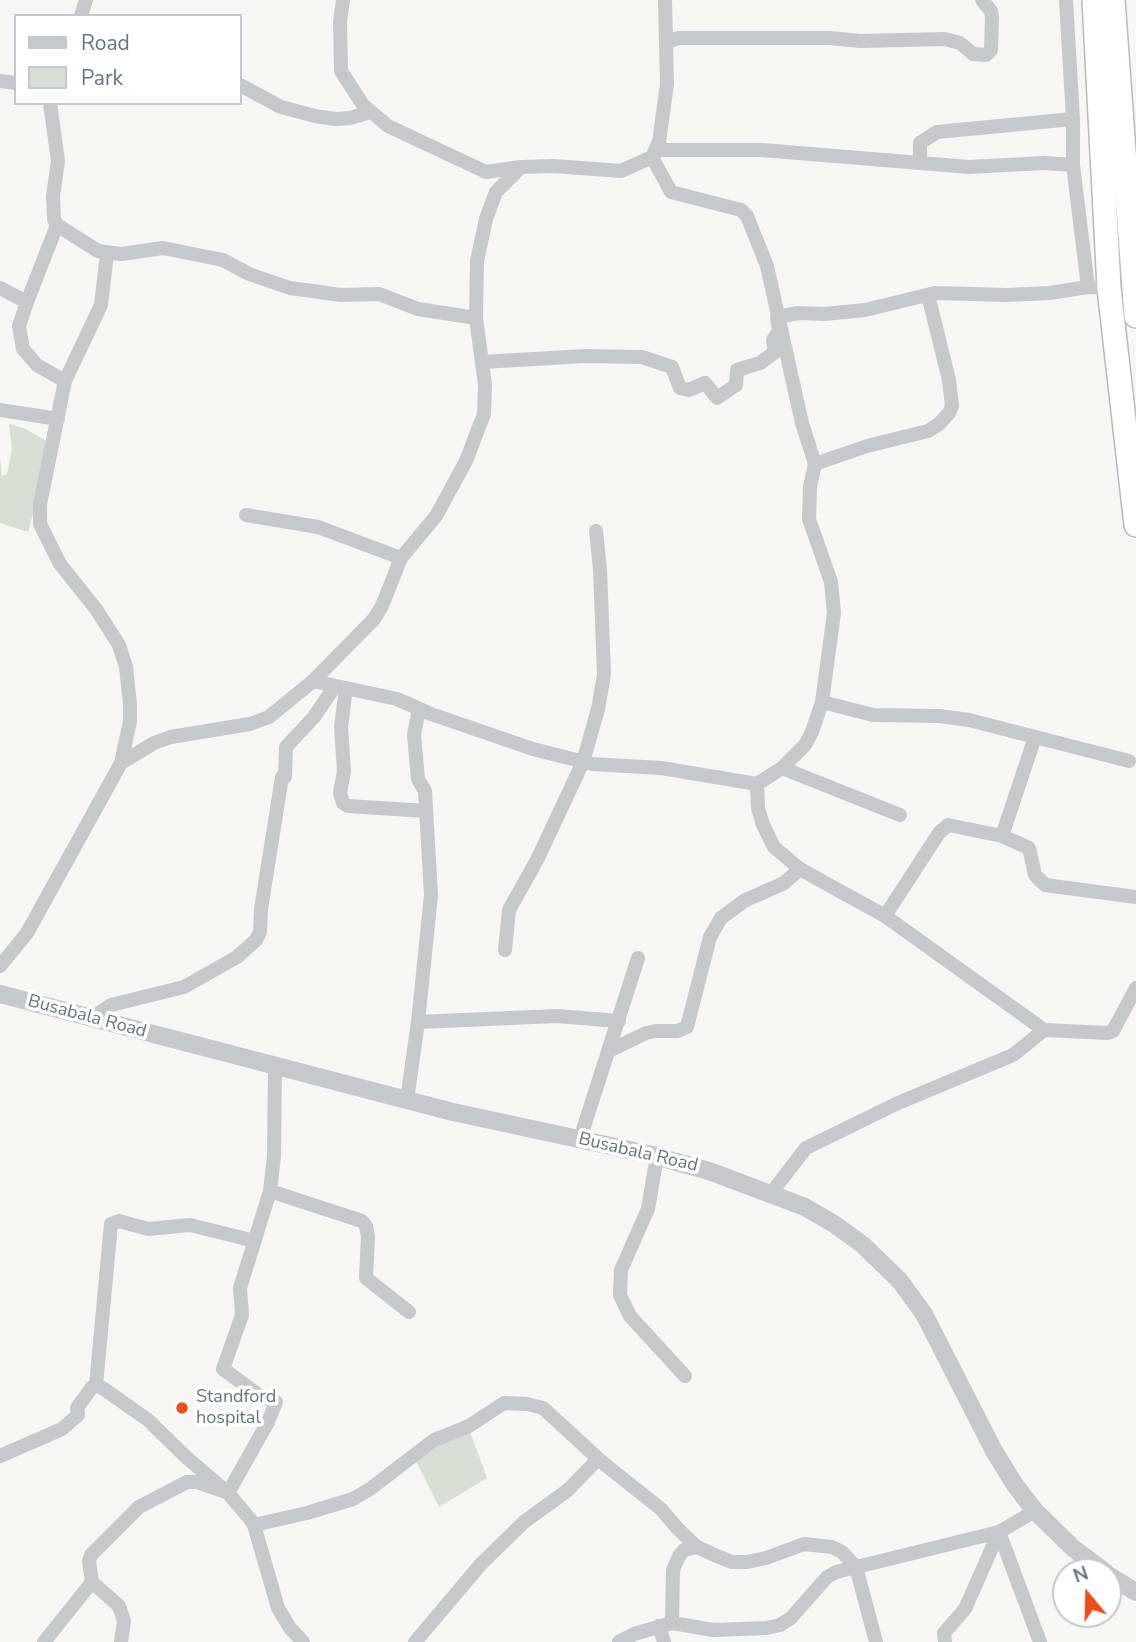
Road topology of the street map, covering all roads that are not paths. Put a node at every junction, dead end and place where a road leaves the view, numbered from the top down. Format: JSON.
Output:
{"nodes":[{"id":1,"x":343,"y":0,"type":"edge"},
{"id":2,"x":665,"y":0,"type":"edge"},
{"id":3,"x":982,"y":0,"type":"edge"},
{"id":4,"x":1066,"y":0,"type":"edge"},
{"id":5,"x":1094,"y":0,"type":"edge"},
{"id":6,"x":1113,"y":0,"type":"edge"},
{"id":7,"x":666,"y":42,"type":"junction"},
{"id":8,"x":242,"y":86,"type":"edge"},
{"id":9,"x":50,"y":105,"type":"edge"},
{"id":10,"x":370,"y":112,"type":"junction"},
{"id":11,"x":1073,"y":119,"type":"junction"},
{"id":12,"x":653,"y":154,"type":"junction"},
{"id":13,"x":920,"y":163,"type":"junction"},
{"id":14,"x":1073,"y":165,"type":"junction"},
{"id":15,"x":521,"y":167,"type":"junction"},
{"id":16,"x":486,"y":172,"type":"junction"},
{"id":17,"x":496,"y":192,"type":"junction"},
{"id":18,"x":57,"y":225,"type":"junction"},
{"id":19,"x":107,"y":254,"type":"junction"},
{"id":20,"x":0,"y":288,"type":"edge"},
{"id":21,"x":1099,"y":288,"type":"junction"},
{"id":22,"x":928,"y":295,"type":"junction"},
{"id":23,"x":27,"y":302,"type":"junction"},
{"id":24,"x":1136,"y":316,"type":"edge"},
{"id":25,"x":777,"y":317,"type":"junction"},
{"id":26,"x":476,"y":318,"type":"junction"},
{"id":27,"x":482,"y":362,"type":"junction"},
{"id":28,"x":65,"y":381,"type":"junction"},
{"id":29,"x":0,"y":410,"type":"edge"},
{"id":30,"x":58,"y":419,"type":"junction"},
{"id":31,"x":815,"y":464,"type":"junction"},
{"id":32,"x":246,"y":515,"type":"dead end"},
{"id":33,"x":1136,"y":525,"type":"edge"},
{"id":34,"x":596,"y":531,"type":"dead end"},
{"id":35,"x":401,"y":558,"type":"junction"},
{"id":36,"x":313,"y":681,"type":"junction"},
{"id":37,"x":340,"y":687,"type":"junction"},
{"id":38,"x":822,"y":702,"type":"junction"},
{"id":39,"x":419,"y":709,"type":"junction"},
{"id":40,"x":1035,"y":737,"type":"junction"},
{"id":41,"x":1129,"y":761,"type":"dead end"},
{"id":42,"x":583,"y":762,"type":"junction"},
{"id":43,"x":121,"y":763,"type":"junction"},
{"id":44,"x":782,"y":768,"type":"junction"},
{"id":45,"x":757,"y":784,"type":"junction"},
{"id":46,"x":426,"y":811,"type":"junction"},
{"id":47,"x":900,"y":815,"type":"dead end"},
{"id":48,"x":1002,"y":836,"type":"junction"},
{"id":49,"x":800,"y":869,"type":"junction"},
{"id":50,"x":1136,"y":897,"type":"edge"},
{"id":51,"x":884,"y":916,"type":"junction"},
{"id":52,"x":505,"y":950,"type":"dead end"},
{"id":53,"x":638,"y":958,"type":"dead end"},
{"id":54,"x":0,"y":965,"type":"edge"},
{"id":55,"x":1136,"y":988,"type":"edge"},
{"id":56,"x":0,"y":994,"type":"edge"},
{"id":57,"x":90,"y":1019,"type":"junction"},
{"id":58,"x":619,"y":1021,"type":"junction"},
{"id":59,"x":418,"y":1022,"type":"junction"},
{"id":60,"x":1044,"y":1030,"type":"junction"},
{"id":61,"x":610,"y":1051,"type":"junction"},
{"id":62,"x":275,"y":1065,"type":"junction"},
{"id":63,"x":407,"y":1100,"type":"junction"},
{"id":64,"x":580,"y":1139,"type":"junction"},
{"id":65,"x":657,"y":1156,"type":"junction"},
{"id":66,"x":270,"y":1191,"type":"junction"},
{"id":67,"x":772,"y":1192,"type":"junction"},
{"id":68,"x":256,"y":1241,"type":"junction"},
{"id":69,"x":409,"y":1312,"type":"dead end"},
{"id":70,"x":685,"y":1377,"type":"dead end"},
{"id":71,"x":96,"y":1385,"type":"junction"},
{"id":72,"x":0,"y":1456,"type":"edge"},
{"id":73,"x":598,"y":1459,"type":"junction"},
{"id":74,"x":228,"y":1493,"type":"junction"},
{"id":75,"x":1035,"y":1511,"type":"junction"},
{"id":76,"x":254,"y":1525,"type":"junction"},
{"id":77,"x":999,"y":1532,"type":"junction"},
{"id":78,"x":697,"y":1546,"type":"junction"},
{"id":79,"x":1086,"y":1558,"type":"edge"},
{"id":80,"x":856,"y":1566,"type":"junction"},
{"id":81,"x":92,"y":1582,"type":"junction"},
{"id":82,"x":666,"y":1625,"type":"junction"},
{"id":83,"x":44,"y":1642,"type":"edge"},
{"id":84,"x":121,"y":1642,"type":"edge"},
{"id":85,"x":303,"y":1642,"type":"edge"},
{"id":86,"x":415,"y":1642,"type":"edge"},
{"id":87,"x":619,"y":1642,"type":"edge"},
{"id":88,"x":664,"y":1642,"type":"edge"},
{"id":89,"x":876,"y":1642,"type":"edge"},
{"id":90,"x":945,"y":1642,"type":"edge"},
{"id":91,"x":1040,"y":1642,"type":"edge"}],
"edges":[{"from":1,"to":10,"type":"street"},
{"from":2,"to":7,"type":"street"},
{"from":3,"to":7,"type":"street"},
{"from":4,"to":11,"type":"street"},
{"from":5,"to":21,"type":"highway"},
{"from":6,"to":24,"type":"highway"},
{"from":7,"to":12,"type":"street"},
{"from":8,"to":10,"type":"street"},
{"from":9,"to":18,"type":"street"},
{"from":10,"to":16,"type":"street"},
{"from":11,"to":13,"type":"street"},
{"from":11,"to":14,"type":"street"},
{"from":12,"to":13,"type":"street"},
{"from":12,"to":15,"type":"street"},
{"from":12,"to":25,"type":"street"},
{"from":13,"to":14,"type":"street"},
{"from":14,"to":21,"type":"street"},
{"from":15,"to":16,"type":"street"},
{"from":15,"to":17,"type":"street"},
{"from":16,"to":17,"type":"street"},
{"from":17,"to":26,"type":"street"},
{"from":18,"to":19,"type":"street"},
{"from":18,"to":23,"type":"street"},
{"from":19,"to":26,"type":"street"},
{"from":19,"to":28,"type":"street"},
{"from":20,"to":23,"type":"street"},
{"from":21,"to":22,"type":"street"},
{"from":21,"to":33,"type":"highway"},
{"from":22,"to":25,"type":"street"},
{"from":22,"to":31,"type":"street"},
{"from":23,"to":28,"type":"street"},
{"from":25,"to":27,"type":"street"},
{"from":25,"to":31,"type":"street"},
{"from":26,"to":27,"type":"street"},
{"from":27,"to":35,"type":"street"},
{"from":28,"to":30,"type":"street"},
{"from":29,"to":30,"type":"street"},
{"from":30,"to":43,"type":"street"},
{"from":31,"to":38,"type":"street"},
{"from":32,"to":35,"type":"street"},
{"from":34,"to":42,"type":"street"},
{"from":35,"to":36,"type":"street"},
{"from":36,"to":37,"type":"street"},
{"from":36,"to":43,"type":"street"},
{"from":37,"to":39,"type":"street"},
{"from":37,"to":46,"type":"street"},
{"from":37,"to":57,"type":"street"},
{"from":38,"to":40,"type":"street"},
{"from":38,"to":44,"type":"street"},
{"from":39,"to":42,"type":"street"},
{"from":39,"to":46,"type":"street"},
{"from":40,"to":41,"type":"street"},
{"from":40,"to":48,"type":"street"},
{"from":42,"to":45,"type":"street"},
{"from":42,"to":52,"type":"street"},
{"from":43,"to":54,"type":"street"},
{"from":44,"to":45,"type":"street"},
{"from":44,"to":47,"type":"street"},
{"from":45,"to":49,"type":"street"},
{"from":46,"to":59,"type":"street"},
{"from":48,"to":50,"type":"street"},
{"from":48,"to":51,"type":"street"},
{"from":49,"to":51,"type":"street"},
{"from":49,"to":61,"type":"street"},
{"from":51,"to":60,"type":"street"},
{"from":53,"to":58,"type":"street"},
{"from":55,"to":60,"type":"street"},
{"from":56,"to":57,"type":"street","name":"Busabala Road"},
{"from":57,"to":62,"type":"street","name":"Busabala Road"},
{"from":58,"to":59,"type":"street"},
{"from":58,"to":61,"type":"street"},
{"from":59,"to":63,"type":"street"},
{"from":60,"to":67,"type":"street"},
{"from":61,"to":64,"type":"street"},
{"from":62,"to":63,"type":"street","name":"Busabala Road"},
{"from":62,"to":66,"type":"street"},
{"from":63,"to":64,"type":"street","name":"Busabala Road"},
{"from":64,"to":65,"type":"street","name":"Busabala Road"},
{"from":65,"to":67,"type":"street","name":"Busabala Road"},
{"from":65,"to":70,"type":"street"},
{"from":66,"to":68,"type":"street"},
{"from":66,"to":69,"type":"street"},
{"from":67,"to":75,"type":"street","name":"Busabala Road"},
{"from":68,"to":71,"type":"street"},
{"from":68,"to":74,"type":"street"},
{"from":71,"to":72,"type":"street"},
{"from":71,"to":74,"type":"street"},
{"from":73,"to":76,"type":"street"},
{"from":73,"to":78,"type":"street"},
{"from":73,"to":86,"type":"street"},
{"from":74,"to":76,"type":"street"},
{"from":74,"to":81,"type":"street"},
{"from":75,"to":77,"type":"street"},
{"from":75,"to":79,"type":"street","name":"Busabala Road"},
{"from":76,"to":85,"type":"street"},
{"from":77,"to":80,"type":"street"},
{"from":77,"to":90,"type":"street"},
{"from":77,"to":91,"type":"street"},
{"from":78,"to":80,"type":"street"},
{"from":78,"to":82,"type":"street"},
{"from":80,"to":82,"type":"street"},
{"from":80,"to":89,"type":"street"},
{"from":81,"to":83,"type":"street"},
{"from":81,"to":84,"type":"street"},
{"from":82,"to":87,"type":"street"},
{"from":82,"to":88,"type":"street"}]}
